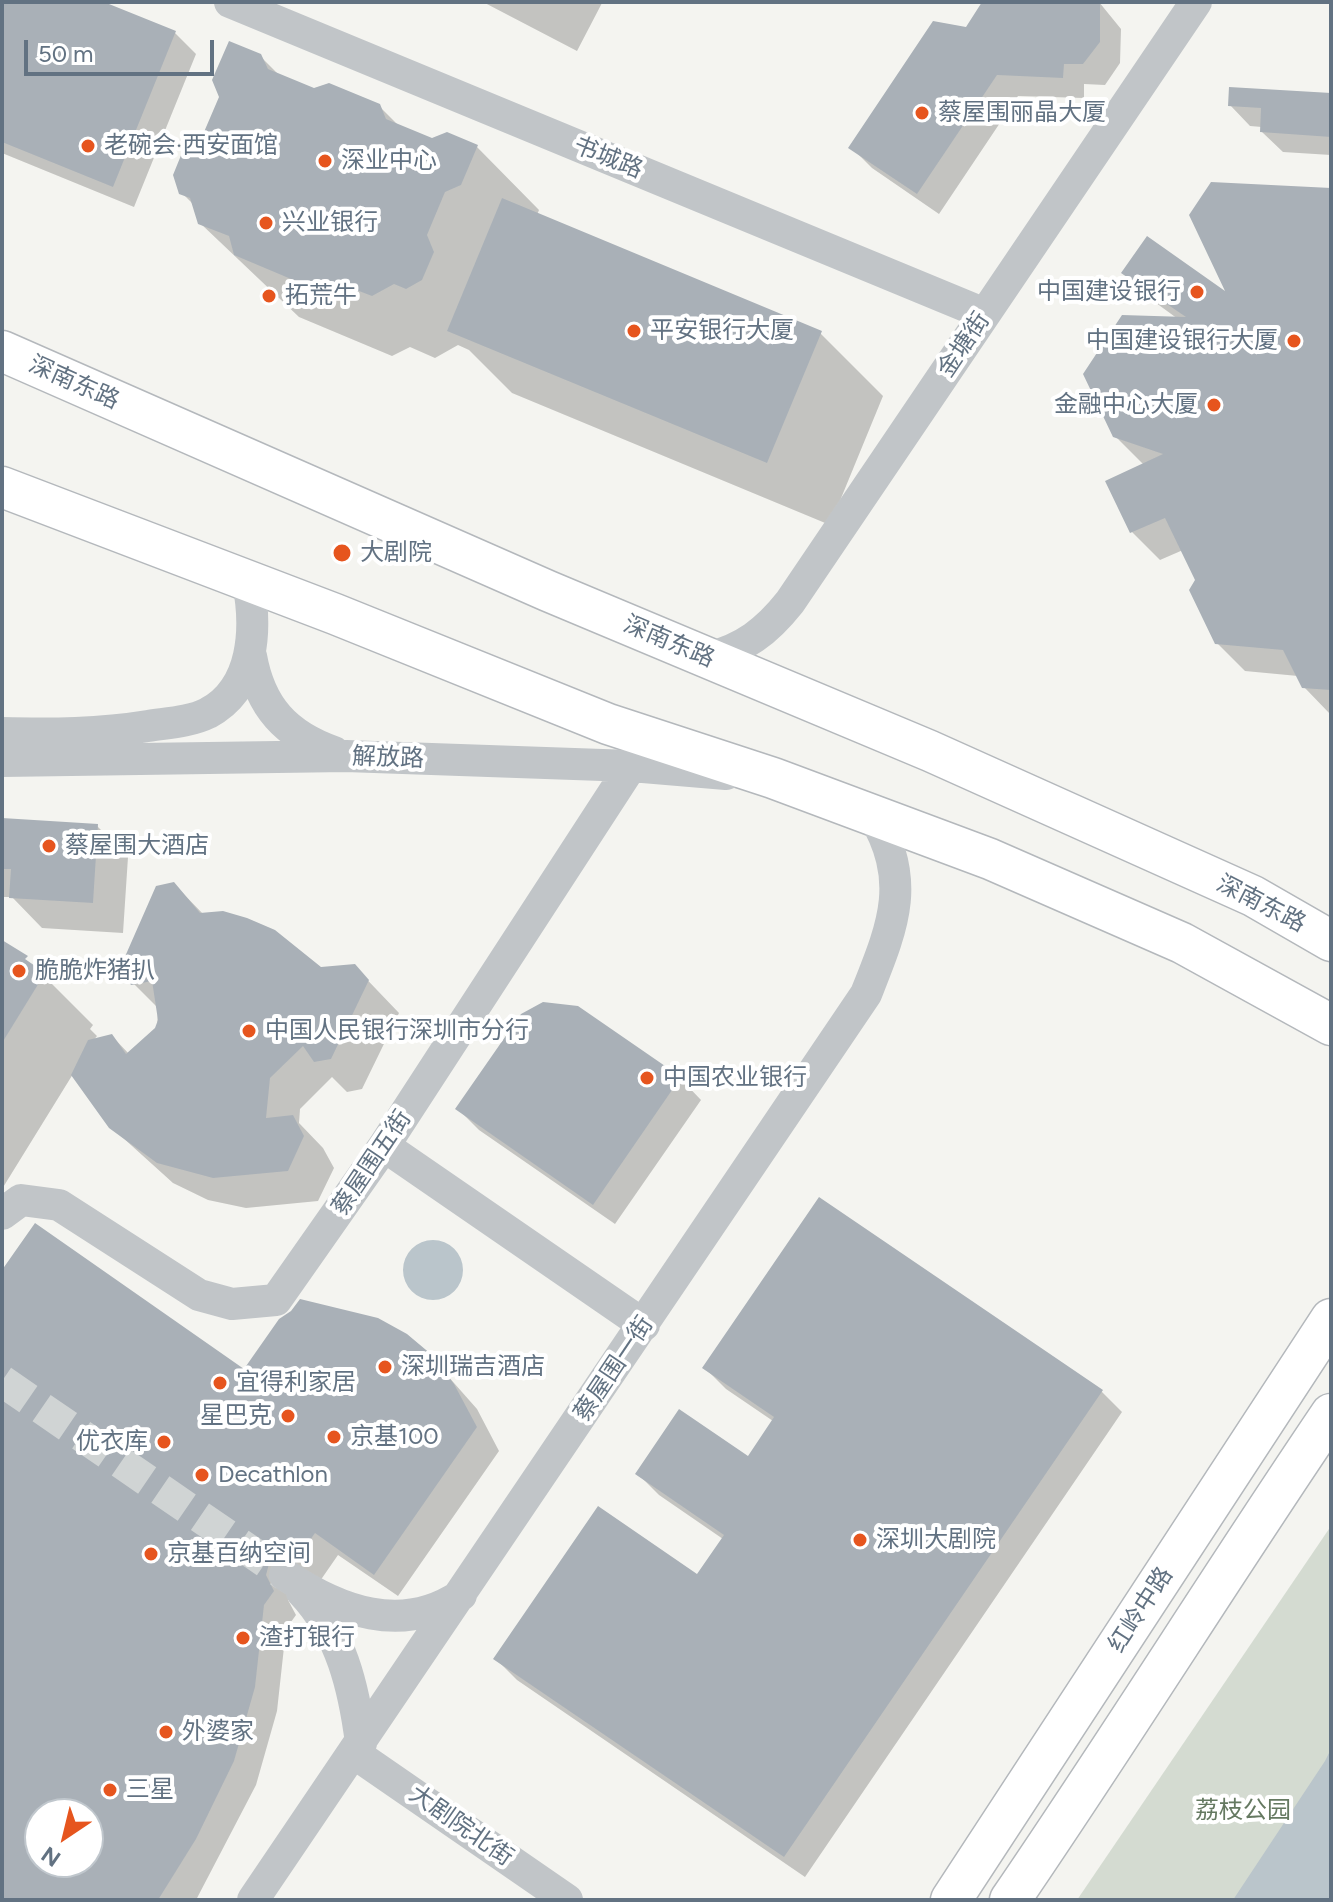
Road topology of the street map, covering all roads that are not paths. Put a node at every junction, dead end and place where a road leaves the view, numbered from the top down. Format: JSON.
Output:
{"nodes":[{"id":1,"x":230,"y":2,"type":"edge"},
{"id":2,"x":1196,"y":2,"type":"edge"},
{"id":3,"x":985,"y":314,"type":"junction"},
{"id":4,"x":2,"y":351,"type":"edge"},
{"id":5,"x":2,"y":487,"type":"edge"},
{"id":6,"x":248,"y":582,"type":"junction"},
{"id":7,"x":251,"y":656,"type":"junction"},
{"id":8,"x":707,"y":658,"type":"junction"},
{"id":9,"x":2,"y":733,"type":"edge"},
{"id":10,"x":346,"y":756,"type":"junction"},
{"id":11,"x":2,"y":761,"type":"edge"},
{"id":12,"x":631,"y":766,"type":"junction"},
{"id":13,"x":773,"y":778,"type":"junction"},
{"id":14,"x":872,"y":813,"type":"junction"},
{"id":15,"x":1329,"y":939,"type":"edge"},
{"id":16,"x":1239,"y":973,"type":"junction"},
{"id":17,"x":1331,"y":1025,"type":"edge"},
{"id":18,"x":1331,"y":1056,"type":"edge"},
{"id":19,"x":384,"y":1146,"type":"junction"},
{"id":20,"x":2,"y":1214,"type":"edge"},
{"id":21,"x":1331,"y":1316,"type":"edge"},
{"id":22,"x":644,"y":1325,"type":"junction"},
{"id":23,"x":1331,"y":1414,"type":"edge"},
{"id":24,"x":461,"y":1595,"type":"junction"},
{"id":25,"x":358,"y":1748,"type":"junction"},
{"id":26,"x":253,"y":1900,"type":"edge"},
{"id":27,"x":567,"y":1900,"type":"edge"},
{"id":28,"x":951,"y":1900,"type":"edge"},
{"id":29,"x":1010,"y":1900,"type":"edge"}],
"edges":[{"from":1,"to":3,"type":"street","name":"书城路"},
{"from":2,"to":3,"type":"street","name":"金塘街"},
{"from":3,"to":8,"type":"street","name":"金塘街"},
{"from":4,"to":8,"type":"main road","name":"深南东路"},
{"from":5,"to":6,"type":"main road"},
{"from":6,"to":7,"type":"street"},
{"from":6,"to":13,"type":"main road"},
{"from":7,"to":9,"type":"street"},
{"from":7,"to":10,"type":"street"},
{"from":8,"to":15,"type":"main road","name":"深南东路"},
{"from":10,"to":11,"type":"street","name":"解放路"},
{"from":10,"to":12,"type":"street","name":"解放路"},
{"from":12,"to":13,"type":"street","name":"解放路"},
{"from":12,"to":19,"type":"street","name":"蔡屋围五街"},
{"from":13,"to":14,"type":"main road"},
{"from":14,"to":16,"type":"main road"},
{"from":14,"to":22,"type":"street","name":"蔡屋围一街"},
{"from":16,"to":17,"type":"main road"},
{"from":16,"to":18,"type":"main road"},
{"from":19,"to":20,"type":"street","name":"蔡屋围五街"},
{"from":19,"to":22,"type":"street"},
{"from":21,"to":28,"type":"main road","name":"红岭中路"},
{"from":22,"to":24,"type":"street","name":"蔡屋围一街"},
{"from":23,"to":29,"type":"main road","name":"红岭中路"},
{"from":24,"to":25,"type":"street","name":"蔡屋围一街"},
{"from":24,"to":25,"type":"street"},
{"from":25,"to":26,"type":"street","name":"蔡屋围一街"},
{"from":25,"to":27,"type":"street","name":"大剧院北街"}]}
